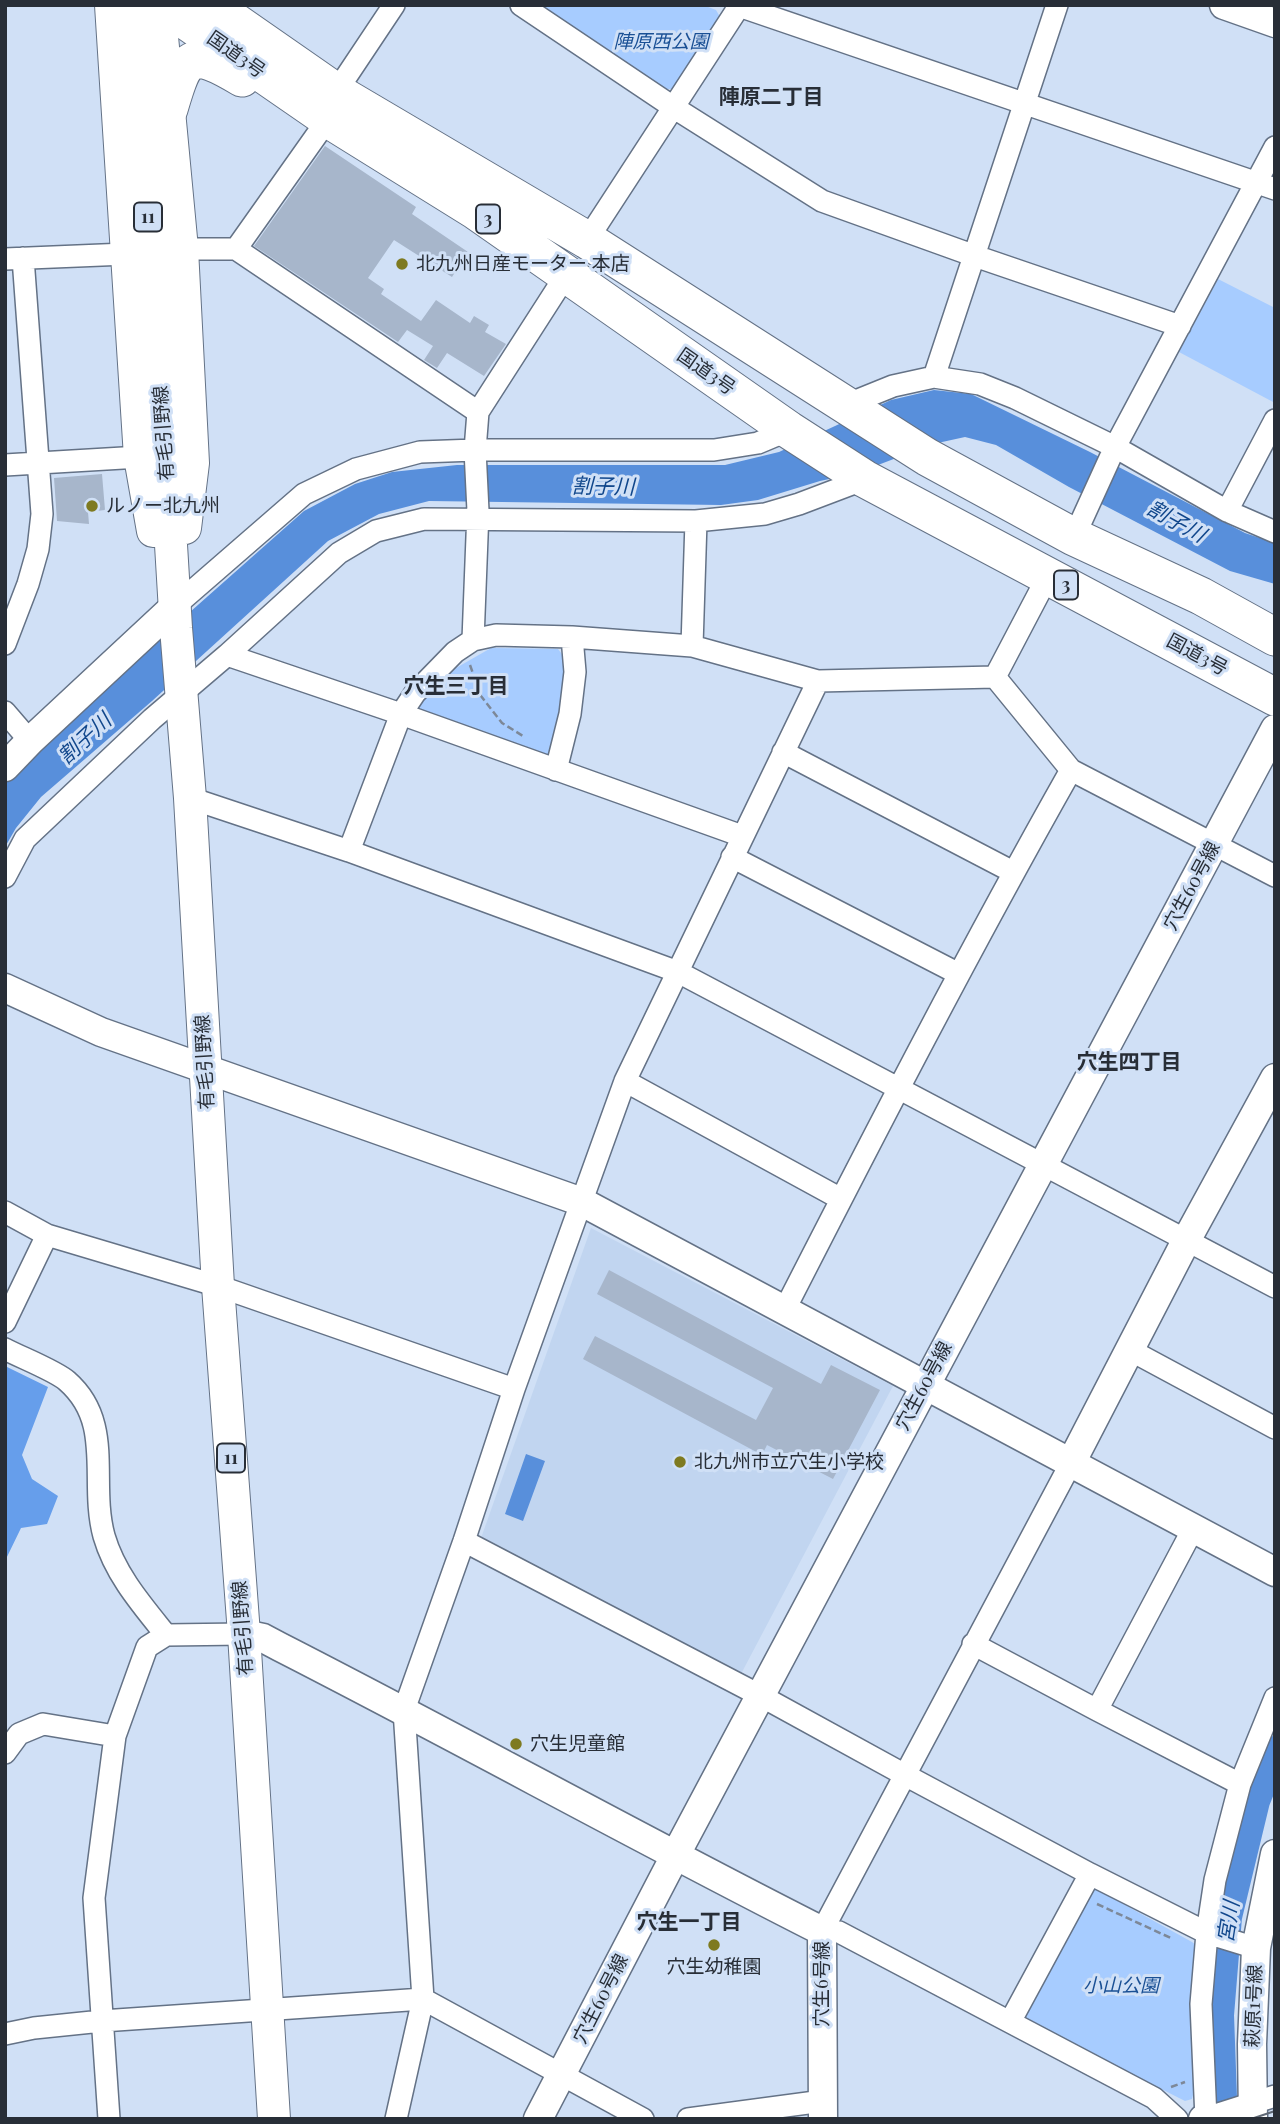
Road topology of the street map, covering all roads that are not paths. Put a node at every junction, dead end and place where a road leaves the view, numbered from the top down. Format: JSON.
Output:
{"nodes":[{"id":1,"x":111,"y":5,"type":"edge"},
{"id":2,"x":133,"y":5,"type":"edge"},
{"id":3,"x":161,"y":5,"type":"edge"},
{"id":4,"x":211,"y":5,"type":"edge"},
{"id":5,"x":394,"y":5,"type":"edge"},
{"id":6,"x":521,"y":5,"type":"edge"},
{"id":7,"x":1057,"y":5,"type":"edge"},
{"id":8,"x":1224,"y":5,"type":"edge"},
{"id":9,"x":739,"y":6,"type":"edge"},
{"id":10,"x":1275,"y":23,"type":"edge"},
{"id":11,"x":1025,"y":105,"type":"junction"},
{"id":12,"x":332,"y":106,"type":"junction"},
{"id":13,"x":673,"y":107,"type":"junction"},
{"id":14,"x":169,"y":109,"type":"junction"},
{"id":15,"x":1275,"y":147,"type":"edge"},
{"id":16,"x":1265,"y":186,"type":"edge"},
{"id":17,"x":587,"y":240,"type":"junction"},
{"id":18,"x":236,"y":249,"type":"junction"},
{"id":19,"x":182,"y":250,"type":"junction"},
{"id":20,"x":126,"y":254,"type":"junction"},
{"id":21,"x":975,"y":256,"type":"junction"},
{"id":22,"x":14,"y":259,"type":"edge"},
{"id":23,"x":566,"y":275,"type":"junction"},
{"id":24,"x":1180,"y":326,"type":"junction"},
{"id":25,"x":934,"y":377,"type":"junction"},
{"id":26,"x":853,"y":409,"type":"junction"},
{"id":27,"x":478,"y":412,"type":"junction"},
{"id":28,"x":1275,"y":420,"type":"edge"},
{"id":29,"x":802,"y":429,"type":"junction"},
{"id":30,"x":1114,"y":451,"type":"junction"},
{"id":31,"x":476,"y":456,"type":"junction"},
{"id":32,"x":140,"y":457,"type":"junction"},
{"id":33,"x":38,"y":463,"type":"junction"},
{"id":34,"x":5,"y":465,"type":"edge"},
{"id":35,"x":861,"y":476,"type":"junction"},
{"id":36,"x":926,"y":477,"type":"junction"},
{"id":37,"x":1227,"y":511,"type":"junction"},
{"id":38,"x":478,"y":515,"type":"junction"},
{"id":39,"x":696,"y":521,"type":"junction"},
{"id":40,"x":1081,"y":521,"type":"junction"},
{"id":41,"x":1275,"y":532,"type":"edge"},
{"id":42,"x":1048,"y":576,"type":"junction"},
{"id":43,"x":176,"y":617,"type":"junction"},
{"id":44,"x":572,"y":637,"type":"junction"},
{"id":45,"x":1275,"y":637,"type":"edge"},
{"id":46,"x":5,"y":644,"type":"edge"},
{"id":47,"x":464,"y":646,"type":"junction"},
{"id":48,"x":692,"y":646,"type":"junction"},
{"id":49,"x":227,"y":655,"type":"junction"},
{"id":50,"x":1275,"y":671,"type":"edge"},
{"id":51,"x":995,"y":677,"type":"junction"},
{"id":52,"x":818,"y":681,"type":"junction"},
{"id":53,"x":181,"y":690,"type":"junction"},
{"id":54,"x":1275,"y":697,"type":"edge"},
{"id":55,"x":5,"y":712,"type":"edge"},
{"id":56,"x":401,"y":714,"type":"junction"},
{"id":57,"x":1275,"y":729,"type":"edge"},
{"id":58,"x":30,"y":741,"type":"junction"},
{"id":59,"x":783,"y":752,"type":"junction"},
{"id":60,"x":5,"y":767,"type":"edge"},
{"id":61,"x":556,"y":770,"type":"junction"},
{"id":62,"x":1072,"y":770,"type":"junction"},
{"id":63,"x":190,"y":798,"type":"junction"},
{"id":64,"x":742,"y":836,"type":"junction"},
{"id":65,"x":1214,"y":844,"type":"junction"},
{"id":66,"x":349,"y":851,"type":"junction"},
{"id":67,"x":732,"y":857,"type":"junction"},
{"id":68,"x":1013,"y":872,"type":"junction"},
{"id":69,"x":1275,"y":876,"type":"edge"},
{"id":70,"x":5,"y":877,"type":"edge"},
{"id":71,"x":678,"y":972,"type":"junction"},
{"id":72,"x":959,"y":974,"type":"junction"},
{"id":73,"x":5,"y":988,"type":"edge"},
{"id":74,"x":205,"y":1070,"type":"junction"},
{"id":75,"x":1275,"y":1078,"type":"edge"},
{"id":76,"x":625,"y":1081,"type":"junction"},
{"id":77,"x":898,"y":1088,"type":"junction"},
{"id":78,"x":1042,"y":1165,"type":"junction"},
{"id":79,"x":841,"y":1199,"type":"junction"},
{"id":80,"x":582,"y":1202,"type":"junction"},
{"id":81,"x":5,"y":1212,"type":"edge"},
{"id":82,"x":47,"y":1235,"type":"junction"},
{"id":83,"x":1187,"y":1240,"type":"junction"},
{"id":84,"x":218,"y":1286,"type":"junction"},
{"id":85,"x":1275,"y":1287,"type":"edge"},
{"id":86,"x":784,"y":1311,"type":"junction"},
{"id":87,"x":5,"y":1322,"type":"edge"},
{"id":88,"x":5,"y":1349,"type":"edge"},
{"id":89,"x":1130,"y":1350,"type":"junction"},
{"id":90,"x":924,"y":1385,"type":"junction"},
{"id":91,"x":514,"y":1390,"type":"junction"},
{"id":92,"x":1275,"y":1428,"type":"edge"},
{"id":93,"x":1071,"y":1463,"type":"junction"},
{"id":94,"x":1193,"y":1530,"type":"junction"},
{"id":95,"x":464,"y":1541,"type":"junction"},
{"id":96,"x":1275,"y":1572,"type":"edge"},
{"id":97,"x":166,"y":1634,"type":"junction"},
{"id":98,"x":244,"y":1634,"type":"junction"},
{"id":99,"x":974,"y":1644,"type":"junction"},
{"id":100,"x":761,"y":1696,"type":"junction"},
{"id":101,"x":1275,"y":1698,"type":"edge"},
{"id":102,"x":404,"y":1710,"type":"junction"},
{"id":103,"x":1097,"y":1710,"type":"junction"},
{"id":104,"x":116,"y":1736,"type":"junction"},
{"id":105,"x":5,"y":1753,"type":"edge"},
{"id":106,"x":905,"y":1775,"type":"junction"},
{"id":107,"x":1240,"y":1784,"type":"junction"},
{"id":108,"x":1275,"y":1854,"type":"edge"},
{"id":109,"x":675,"y":1856,"type":"junction"},
{"id":110,"x":1090,"y":1874,"type":"junction"},
{"id":111,"x":822,"y":1931,"type":"junction"},
{"id":112,"x":1207,"y":1933,"type":"junction"},
{"id":113,"x":1256,"y":1948,"type":"junction"},
{"id":114,"x":423,"y":1999,"type":"junction"},
{"id":115,"x":267,"y":2010,"type":"junction"},
{"id":116,"x":102,"y":2021,"type":"junction"},
{"id":117,"x":1010,"y":2022,"type":"junction"},
{"id":118,"x":5,"y":2034,"type":"edge"},
{"id":119,"x":562,"y":2075,"type":"junction"},
{"id":120,"x":1260,"y":2106,"type":"edge"},
{"id":121,"x":823,"y":2110,"type":"edge"},
{"id":122,"x":109,"y":2119,"type":"edge"},
{"id":123,"x":274,"y":2119,"type":"edge"},
{"id":124,"x":396,"y":2119,"type":"edge"},
{"id":125,"x":538,"y":2119,"type":"edge"},
{"id":126,"x":643,"y":2119,"type":"edge"},
{"id":127,"x":688,"y":2119,"type":"edge"},
{"id":128,"x":1177,"y":2119,"type":"edge"},
{"id":129,"x":1205,"y":2119,"type":"edge"}],
"edges":[{"from":1,"to":20,"type":"main road"},
{"from":2,"to":43,"type":"main road","name":"有毛引野線","number":"11"},
{"from":3,"to":12,"type":"highway","name":"国道3号","number":"3"},
{"from":3,"to":14,"type":"main road"},
{"from":4,"to":12,"type":"highway","name":"国道3号","number":"3"},
{"from":5,"to":12,"type":"street"},
{"from":6,"to":13,"type":"street"},
{"from":7,"to":11,"type":"street"},
{"from":8,"to":10,"type":"street"},
{"from":9,"to":11,"type":"street"},
{"from":9,"to":13,"type":"street"},
{"from":11,"to":16,"type":"street"},
{"from":11,"to":21,"type":"street"},
{"from":12,"to":14,"type":"highway"},
{"from":12,"to":17,"type":"highway","name":"国道3号","number":"3"},
{"from":12,"to":18,"type":"street"},
{"from":12,"to":23,"type":"highway","name":"国道3号","number":"3"},
{"from":13,"to":17,"type":"street"},
{"from":13,"to":21,"type":"street"},
{"from":14,"to":19,"type":"main road"},
{"from":15,"to":16,"type":"street"},
{"from":16,"to":24,"type":"street"},
{"from":17,"to":26,"type":"highway","name":"国道3号","number":"3"},
{"from":18,"to":19,"type":"street"},
{"from":18,"to":27,"type":"street"},
{"from":19,"to":43,"type":"main road"},
{"from":20,"to":22,"type":"street"},
{"from":20,"to":32,"type":"main road"},
{"from":21,"to":24,"type":"street"},
{"from":21,"to":25,"type":"street"},
{"from":22,"to":33,"type":"street"},
{"from":23,"to":27,"type":"street"},
{"from":23,"to":29,"type":"highway","name":"国道3号","number":"3"},
{"from":24,"to":30,"type":"street"},
{"from":25,"to":26,"type":"street"},
{"from":25,"to":30,"type":"street"},
{"from":26,"to":36,"type":"highway","name":"国道3号","number":"3"},
{"from":27,"to":31,"type":"street"},
{"from":28,"to":37,"type":"street"},
{"from":29,"to":31,"type":"street"},
{"from":29,"to":35,"type":"highway","name":"国道3号","number":"3"},
{"from":29,"to":36,"type":"highway","number":"3"},
{"from":30,"to":37,"type":"street"},
{"from":30,"to":40,"type":"street"},
{"from":31,"to":38,"type":"street"},
{"from":31,"to":43,"type":"street"},
{"from":32,"to":33,"type":"street"},
{"from":32,"to":43,"type":"main road"},
{"from":33,"to":34,"type":"street"},
{"from":33,"to":46,"type":"street"},
{"from":35,"to":39,"type":"street"},
{"from":35,"to":42,"type":"highway","name":"国道3号","number":"3"},
{"from":36,"to":40,"type":"highway","name":"国道3号","number":"3"},
{"from":36,"to":50,"type":"highway","number":"3"},
{"from":37,"to":41,"type":"street"},
{"from":38,"to":39,"type":"street"},
{"from":38,"to":47,"type":"street"},
{"from":38,"to":49,"type":"street"},
{"from":39,"to":48,"type":"street"},
{"from":40,"to":45,"type":"highway","name":"国道3号","number":"3"},
{"from":42,"to":51,"type":"street"},
{"from":42,"to":54,"type":"highway","name":"国道3号","number":"3"},
{"from":43,"to":53,"type":"main road","name":"有毛引野線","number":"11"},
{"from":43,"to":58,"type":"street"},
{"from":44,"to":47,"type":"street"},
{"from":44,"to":48,"type":"street"},
{"from":44,"to":61,"type":"street"},
{"from":47,"to":56,"type":"street"},
{"from":48,"to":52,"type":"street"},
{"from":49,"to":53,"type":"street"},
{"from":49,"to":56,"type":"street"},
{"from":51,"to":52,"type":"street"},
{"from":51,"to":62,"type":"street"},
{"from":52,"to":59,"type":"street"},
{"from":53,"to":63,"type":"main road","name":"有毛引野線","number":"11"},
{"from":53,"to":70,"type":"street"},
{"from":55,"to":58,"type":"street"},
{"from":56,"to":61,"type":"street"},
{"from":56,"to":66,"type":"street"},
{"from":57,"to":65,"type":"street","name":"穴生60号線"},
{"from":58,"to":60,"type":"street"},
{"from":59,"to":64,"type":"street"},
{"from":59,"to":68,"type":"street"},
{"from":61,"to":64,"type":"street"},
{"from":62,"to":65,"type":"street"},
{"from":62,"to":68,"type":"street"},
{"from":63,"to":66,"type":"street"},
{"from":63,"to":74,"type":"main road","name":"有毛引野線","number":"11"},
{"from":64,"to":67,"type":"street"},
{"from":65,"to":69,"type":"street"},
{"from":65,"to":78,"type":"street","name":"穴生60号線"},
{"from":66,"to":71,"type":"street"},
{"from":67,"to":71,"type":"street"},
{"from":67,"to":72,"type":"street"},
{"from":68,"to":72,"type":"street"},
{"from":71,"to":76,"type":"street"},
{"from":71,"to":77,"type":"street"},
{"from":72,"to":77,"type":"street"},
{"from":73,"to":74,"type":"street"},
{"from":74,"to":80,"type":"street"},
{"from":74,"to":84,"type":"main road","name":"有毛引野線","number":"11"},
{"from":75,"to":83,"type":"street"},
{"from":76,"to":79,"type":"street"},
{"from":76,"to":80,"type":"street"},
{"from":77,"to":78,"type":"street"},
{"from":77,"to":79,"type":"street"},
{"from":78,"to":83,"type":"street"},
{"from":78,"to":90,"type":"street","name":"穴生60号線"},
{"from":79,"to":86,"type":"street"},
{"from":80,"to":86,"type":"street"},
{"from":80,"to":91,"type":"street"},
{"from":81,"to":82,"type":"street"},
{"from":82,"to":84,"type":"street"},
{"from":82,"to":87,"type":"street"},
{"from":83,"to":85,"type":"street"},
{"from":83,"to":89,"type":"street"},
{"from":84,"to":91,"type":"street"},
{"from":84,"to":98,"type":"main road","name":"有毛引野線","number":"11"},
{"from":86,"to":90,"type":"street"},
{"from":88,"to":97,"type":"street"},
{"from":89,"to":92,"type":"street"},
{"from":89,"to":93,"type":"street"},
{"from":90,"to":93,"type":"street"},
{"from":90,"to":100,"type":"street","name":"穴生60号線"},
{"from":91,"to":95,"type":"street"},
{"from":93,"to":94,"type":"street"},
{"from":93,"to":99,"type":"street"},
{"from":94,"to":96,"type":"street"},
{"from":94,"to":103,"type":"street"},
{"from":95,"to":100,"type":"street"},
{"from":95,"to":102,"type":"street"},
{"from":97,"to":98,"type":"street"},
{"from":97,"to":104,"type":"street"},
{"from":98,"to":102,"type":"street","name":"穴生6号線"},
{"from":98,"to":115,"type":"main road","name":"有毛引野線","number":"11"},
{"from":99,"to":103,"type":"street"},
{"from":99,"to":106,"type":"street"},
{"from":100,"to":106,"type":"street"},
{"from":100,"to":109,"type":"street","name":"穴生60号線"},
{"from":101,"to":107,"type":"street"},
{"from":102,"to":109,"type":"street","name":"穴生6号線"},
{"from":102,"to":114,"type":"street"},
{"from":103,"to":107,"type":"street"},
{"from":104,"to":105,"type":"street"},
{"from":104,"to":116,"type":"street"},
{"from":106,"to":110,"type":"street"},
{"from":106,"to":111,"type":"street"},
{"from":107,"to":112,"type":"street"},
{"from":108,"to":113,"type":"street","name":"萩原1号線"},
{"from":109,"to":111,"type":"street","name":"穴生6号線"},
{"from":109,"to":119,"type":"street","name":"穴生60号線"},
{"from":110,"to":112,"type":"street"},
{"from":110,"to":117,"type":"street"},
{"from":111,"to":117,"type":"street"},
{"from":111,"to":121,"type":"street","name":"穴生6号線"},
{"from":112,"to":113,"type":"street"},
{"from":112,"to":129,"type":"street"},
{"from":113,"to":120,"type":"street","name":"萩原1号線"},
{"from":114,"to":115,"type":"street"},
{"from":114,"to":119,"type":"street"},
{"from":114,"to":124,"type":"street"},
{"from":115,"to":116,"type":"street"},
{"from":115,"to":123,"type":"main road","name":"有毛引野線","number":"11"},
{"from":116,"to":118,"type":"street"},
{"from":116,"to":122,"type":"street"},
{"from":117,"to":128,"type":"street"},
{"from":119,"to":125,"type":"street","name":"穴生60号線"},
{"from":119,"to":126,"type":"street"},
{"from":120,"to":129,"type":"street"},
{"from":121,"to":127,"type":"street"}]}
